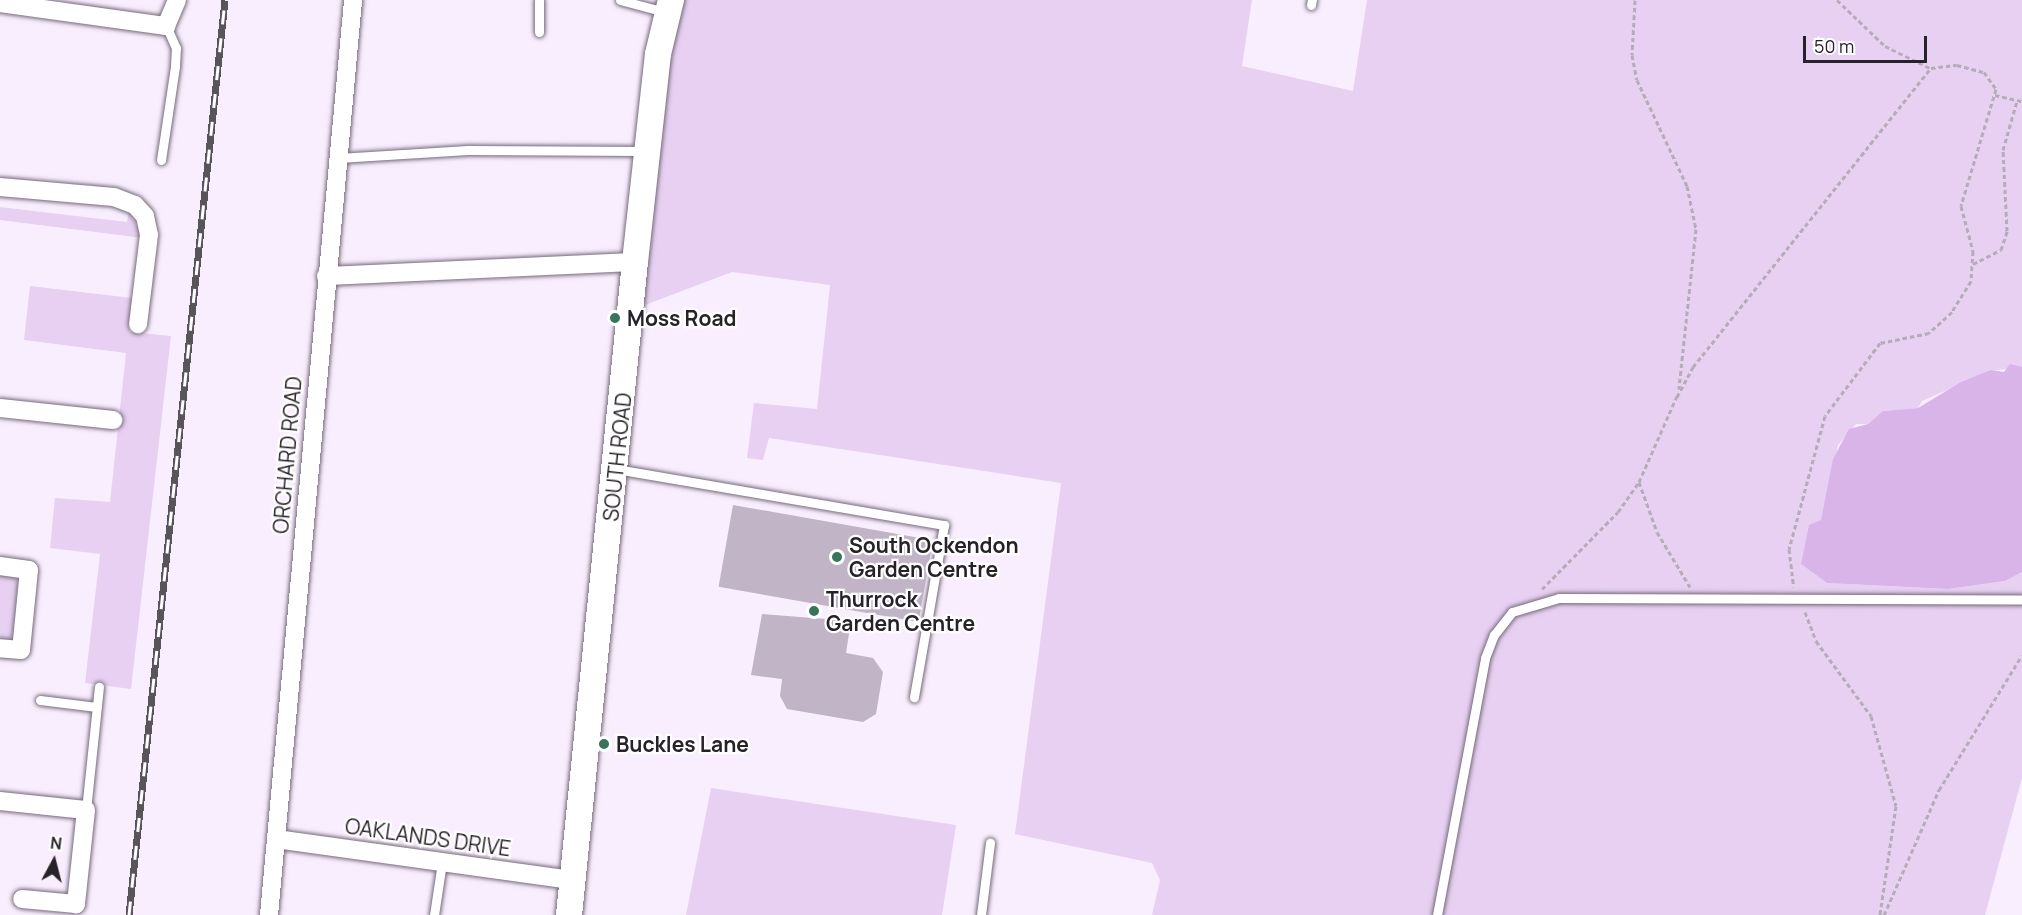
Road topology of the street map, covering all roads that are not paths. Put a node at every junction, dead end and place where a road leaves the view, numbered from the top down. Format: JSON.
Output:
{"nodes":[{"id":1,"x":177,"y":0,"type":"edge"},
{"id":2,"x":353,"y":0,"type":"edge"},
{"id":3,"x":539,"y":0,"type":"edge"},
{"id":4,"x":620,"y":0,"type":"edge"},
{"id":5,"x":0,"y":3,"type":"edge"},
{"id":6,"x":669,"y":7,"type":"edge"},
{"id":7,"x":166,"y":26,"type":"junction"},
{"id":8,"x":539,"y":32,"type":"dead end"},
{"id":9,"x":647,"y":151,"type":"junction"},
{"id":10,"x":338,"y":158,"type":"junction"},
{"id":11,"x":161,"y":160,"type":"dead end"},
{"id":12,"x":0,"y":187,"type":"edge"},
{"id":13,"x":635,"y":262,"type":"junction"},
{"id":14,"x":326,"y":276,"type":"junction"},
{"id":15,"x":138,"y":324,"type":"dead end"},
{"id":16,"x":0,"y":408,"type":"edge"},
{"id":17,"x":113,"y":420,"type":"dead end"},
{"id":18,"x":616,"y":469,"type":"junction"},
{"id":19,"x":0,"y":566,"type":"edge"},
{"id":20,"x":2022,"y":600,"type":"edge"},
{"id":21,"x":0,"y":648,"type":"edge"},
{"id":22,"x":99,"y":687,"type":"dead end"},
{"id":23,"x":914,"y":697,"type":"dead end"},
{"id":24,"x":40,"y":700,"type":"dead end"},
{"id":25,"x":97,"y":706,"type":"junction"},
{"id":26,"x":0,"y":801,"type":"edge"},
{"id":27,"x":86,"y":810,"type":"junction"},
{"id":28,"x":276,"y":839,"type":"junction"},
{"id":29,"x":990,"y":843,"type":"dead end"},
{"id":30,"x":442,"y":862,"type":"junction"},
{"id":31,"x":573,"y":880,"type":"junction"},
{"id":32,"x":21,"y":898,"type":"dead end"},
{"id":33,"x":269,"y":915,"type":"edge"},
{"id":34,"x":434,"y":915,"type":"edge"},
{"id":35,"x":569,"y":915,"type":"edge"},
{"id":36,"x":981,"y":915,"type":"edge"},
{"id":37,"x":1437,"y":915,"type":"edge"}],
"edges":[{"from":1,"to":7,"type":"street"},
{"from":2,"to":10,"type":"street","name":"ORCHARD ROAD"},
{"from":3,"to":8,"type":"lane"},
{"from":4,"to":6,"type":"lane"},
{"from":5,"to":7,"type":"street"},
{"from":6,"to":9,"type":"main road","name":"SOUTH ROAD"},
{"from":7,"to":11,"type":"lane"},
{"from":9,"to":10,"type":"lane"},
{"from":9,"to":13,"type":"main road","name":"SOUTH ROAD"},
{"from":10,"to":14,"type":"street","name":"ORCHARD ROAD"},
{"from":12,"to":15,"type":"street"},
{"from":13,"to":14,"type":"street"},
{"from":13,"to":18,"type":"main road","name":"SOUTH ROAD"},
{"from":14,"to":28,"type":"street","name":"ORCHARD ROAD"},
{"from":16,"to":17,"type":"street"},
{"from":18,"to":23,"type":"lane"},
{"from":18,"to":31,"type":"main road","name":"SOUTH ROAD"},
{"from":19,"to":21,"type":"street"},
{"from":20,"to":37,"type":"lane"},
{"from":22,"to":25,"type":"lane"},
{"from":24,"to":25,"type":"lane"},
{"from":25,"to":27,"type":"lane"},
{"from":26,"to":27,"type":"street"},
{"from":27,"to":32,"type":"street"},
{"from":28,"to":30,"type":"street","name":"OAKLANDS DRIVE"},
{"from":28,"to":33,"type":"street","name":"ORCHARD ROAD"},
{"from":29,"to":36,"type":"lane"},
{"from":30,"to":31,"type":"street","name":"OAKLANDS DRIVE"},
{"from":30,"to":34,"type":"lane"},
{"from":31,"to":35,"type":"main road","name":"SOUTH ROAD"}]}
